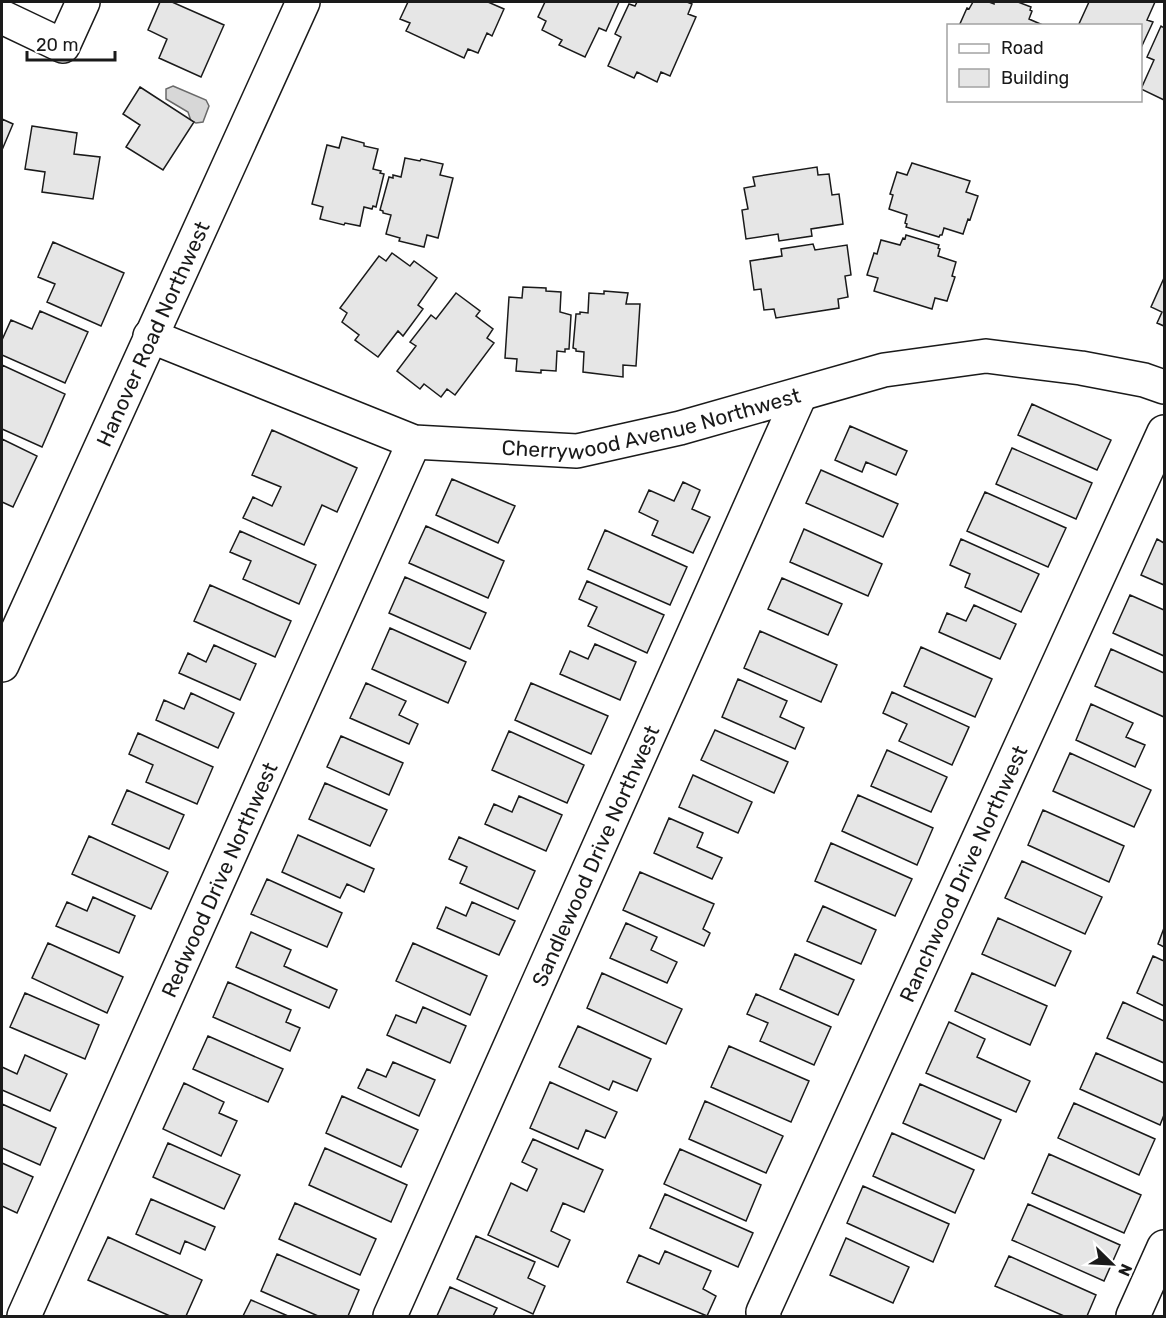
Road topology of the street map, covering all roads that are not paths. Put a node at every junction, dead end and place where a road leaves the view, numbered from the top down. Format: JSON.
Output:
{"nodes":[{"id":1,"x":83,"y":2,"type":"edge"},
{"id":2,"x":303,"y":2,"type":"edge"},
{"id":3,"x":2,"y":17,"type":"edge"},
{"id":4,"x":150,"y":336,"type":"junction"},
{"id":5,"x":1164,"y":387,"type":"edge"},
{"id":6,"x":800,"y":395,"type":"junction"},
{"id":7,"x":1164,"y":432,"type":"edge"},
{"id":8,"x":414,"y":442,"type":"junction"},
{"id":9,"x":5,"y":646,"type":"edge"},
{"id":10,"x":1164,"y":1247,"type":"edge"},
{"id":11,"x":24,"y":1317,"type":"edge"},
{"id":12,"x":390,"y":1317,"type":"edge"},
{"id":13,"x":764,"y":1317,"type":"edge"},
{"id":14,"x":1133,"y":1317,"type":"edge"}],
"edges":[{"from":1,"to":3,"type":"street"},
{"from":2,"to":4,"type":"street","name":"Hanover Road Northwest"},
{"from":4,"to":8,"type":"street","name":"Cherrywood Avenue Northwest"},
{"from":4,"to":9,"type":"street","name":"Hanover Road Northwest"},
{"from":5,"to":6,"type":"street","name":"Cherrywood Avenue Northwest"},
{"from":6,"to":8,"type":"street","name":"Cherrywood Avenue Northwest"},
{"from":6,"to":12,"type":"street","name":"Sandlewood Drive Northwest"},
{"from":7,"to":13,"type":"street","name":"Ranchwood Drive Northwest"},
{"from":8,"to":11,"type":"street","name":"Redwood Drive Northwest"},
{"from":10,"to":14,"type":"street"}]}
